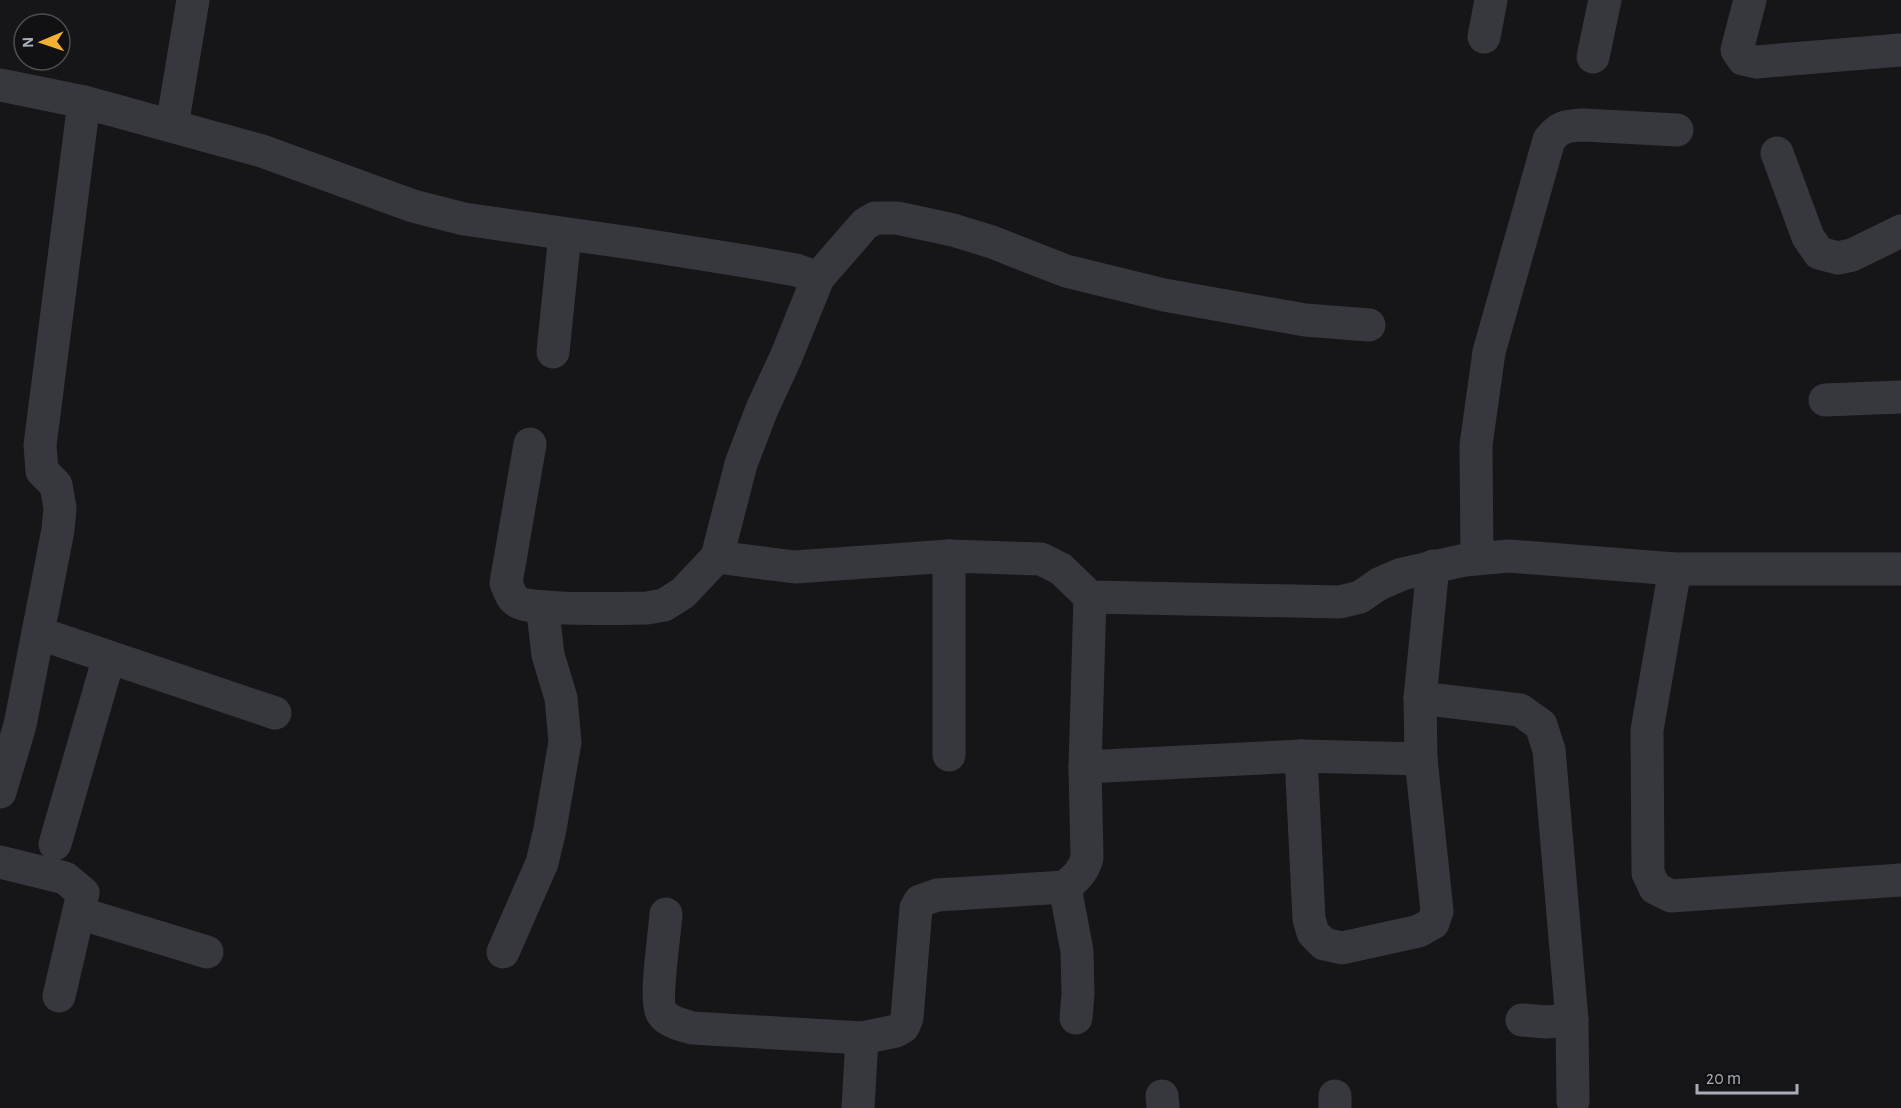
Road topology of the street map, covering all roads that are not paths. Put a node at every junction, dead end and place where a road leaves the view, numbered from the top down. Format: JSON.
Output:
{"nodes":[{"id":1,"x":193,"y":0,"type":"edge"},
{"id":2,"x":1491,"y":0,"type":"edge"},
{"id":3,"x":1605,"y":0,"type":"edge"},
{"id":4,"x":1750,"y":0,"type":"edge"},
{"id":5,"x":1484,"y":37,"type":"dead end"},
{"id":6,"x":1901,"y":50,"type":"edge"},
{"id":7,"x":1593,"y":57,"type":"dead end"},
{"id":8,"x":0,"y":85,"type":"edge"},
{"id":9,"x":84,"y":102,"type":"junction"},
{"id":10,"x":171,"y":126,"type":"junction"},
{"id":11,"x":1677,"y":130,"type":"dead end"},
{"id":12,"x":1777,"y":153,"type":"dead end"},
{"id":13,"x":1901,"y":231,"type":"edge"},
{"id":14,"x":565,"y":234,"type":"junction"},
{"id":15,"x":818,"y":278,"type":"junction"},
{"id":16,"x":1369,"y":325,"type":"dead end"},
{"id":17,"x":553,"y":352,"type":"dead end"},
{"id":18,"x":1901,"y":397,"type":"edge"},
{"id":19,"x":1825,"y":400,"type":"dead end"},
{"id":20,"x":530,"y":444,"type":"dead end"},
{"id":21,"x":949,"y":556,"type":"junction"},
{"id":22,"x":717,"y":557,"type":"junction"},
{"id":23,"x":1477,"y":558,"type":"junction"},
{"id":24,"x":1433,"y":567,"type":"junction"},
{"id":25,"x":1675,"y":569,"type":"junction"},
{"id":26,"x":1901,"y":569,"type":"edge"},
{"id":27,"x":1090,"y":597,"type":"junction"},
{"id":28,"x":544,"y":608,"type":"junction"},
{"id":29,"x":38,"y":633,"type":"junction"},
{"id":30,"x":109,"y":657,"type":"junction"},
{"id":31,"x":1420,"y":698,"type":"junction"},
{"id":32,"x":275,"y":713,"type":"dead end"},
{"id":33,"x":949,"y":755,"type":"dead end"},
{"id":34,"x":1301,"y":756,"type":"junction"},
{"id":35,"x":1421,"y":759,"type":"junction"},
{"id":36,"x":1085,"y":767,"type":"junction"},
{"id":37,"x":0,"y":792,"type":"edge"},
{"id":38,"x":55,"y":844,"type":"dead end"},
{"id":39,"x":0,"y":862,"type":"edge"},
{"id":40,"x":1901,"y":880,"type":"edge"},
{"id":41,"x":1065,"y":887,"type":"junction"},
{"id":42,"x":79,"y":913,"type":"junction"},
{"id":43,"x":666,"y":914,"type":"dead end"},
{"id":44,"x":207,"y":952,"type":"dead end"},
{"id":45,"x":502,"y":952,"type":"dead end"},
{"id":46,"x":59,"y":996,"type":"dead end"},
{"id":47,"x":1076,"y":1018,"type":"dead end"},
{"id":48,"x":1522,"y":1020,"type":"dead end"},
{"id":49,"x":1572,"y":1020,"type":"junction"},
{"id":50,"x":862,"y":1038,"type":"junction"},
{"id":51,"x":1573,"y":1101,"type":"dead end"},
{"id":52,"x":858,"y":1108,"type":"edge"}],
"edges":[{"from":1,"to":10,"type":"street"},
{"from":2,"to":5,"type":"street"},
{"from":3,"to":7,"type":"street"},
{"from":4,"to":6,"type":"street"},
{"from":8,"to":9,"type":"street"},
{"from":9,"to":10,"type":"street"},
{"from":9,"to":29,"type":"street"},
{"from":10,"to":14,"type":"street"},
{"from":11,"to":23,"type":"street"},
{"from":12,"to":13,"type":"street"},
{"from":14,"to":15,"type":"street"},
{"from":14,"to":17,"type":"street"},
{"from":15,"to":16,"type":"street"},
{"from":15,"to":22,"type":"street"},
{"from":18,"to":19,"type":"street"},
{"from":20,"to":28,"type":"street"},
{"from":21,"to":22,"type":"street"},
{"from":21,"to":27,"type":"street"},
{"from":21,"to":33,"type":"street"},
{"from":22,"to":28,"type":"street"},
{"from":23,"to":24,"type":"street"},
{"from":23,"to":25,"type":"street"},
{"from":24,"to":27,"type":"street"},
{"from":24,"to":31,"type":"street"},
{"from":25,"to":26,"type":"street"},
{"from":25,"to":40,"type":"street"},
{"from":27,"to":36,"type":"street"},
{"from":28,"to":45,"type":"street"},
{"from":29,"to":30,"type":"street"},
{"from":29,"to":37,"type":"street"},
{"from":30,"to":32,"type":"street"},
{"from":30,"to":38,"type":"street"},
{"from":31,"to":35,"type":"street"},
{"from":31,"to":49,"type":"street"},
{"from":34,"to":35,"type":"street"},
{"from":34,"to":35,"type":"street"},
{"from":34,"to":36,"type":"street"},
{"from":36,"to":41,"type":"street"},
{"from":39,"to":42,"type":"street"},
{"from":41,"to":47,"type":"street"},
{"from":41,"to":50,"type":"street"},
{"from":42,"to":44,"type":"street"},
{"from":42,"to":46,"type":"street"},
{"from":43,"to":50,"type":"street"},
{"from":48,"to":49,"type":"street"},
{"from":49,"to":51,"type":"street"},
{"from":50,"to":52,"type":"street"}]}
